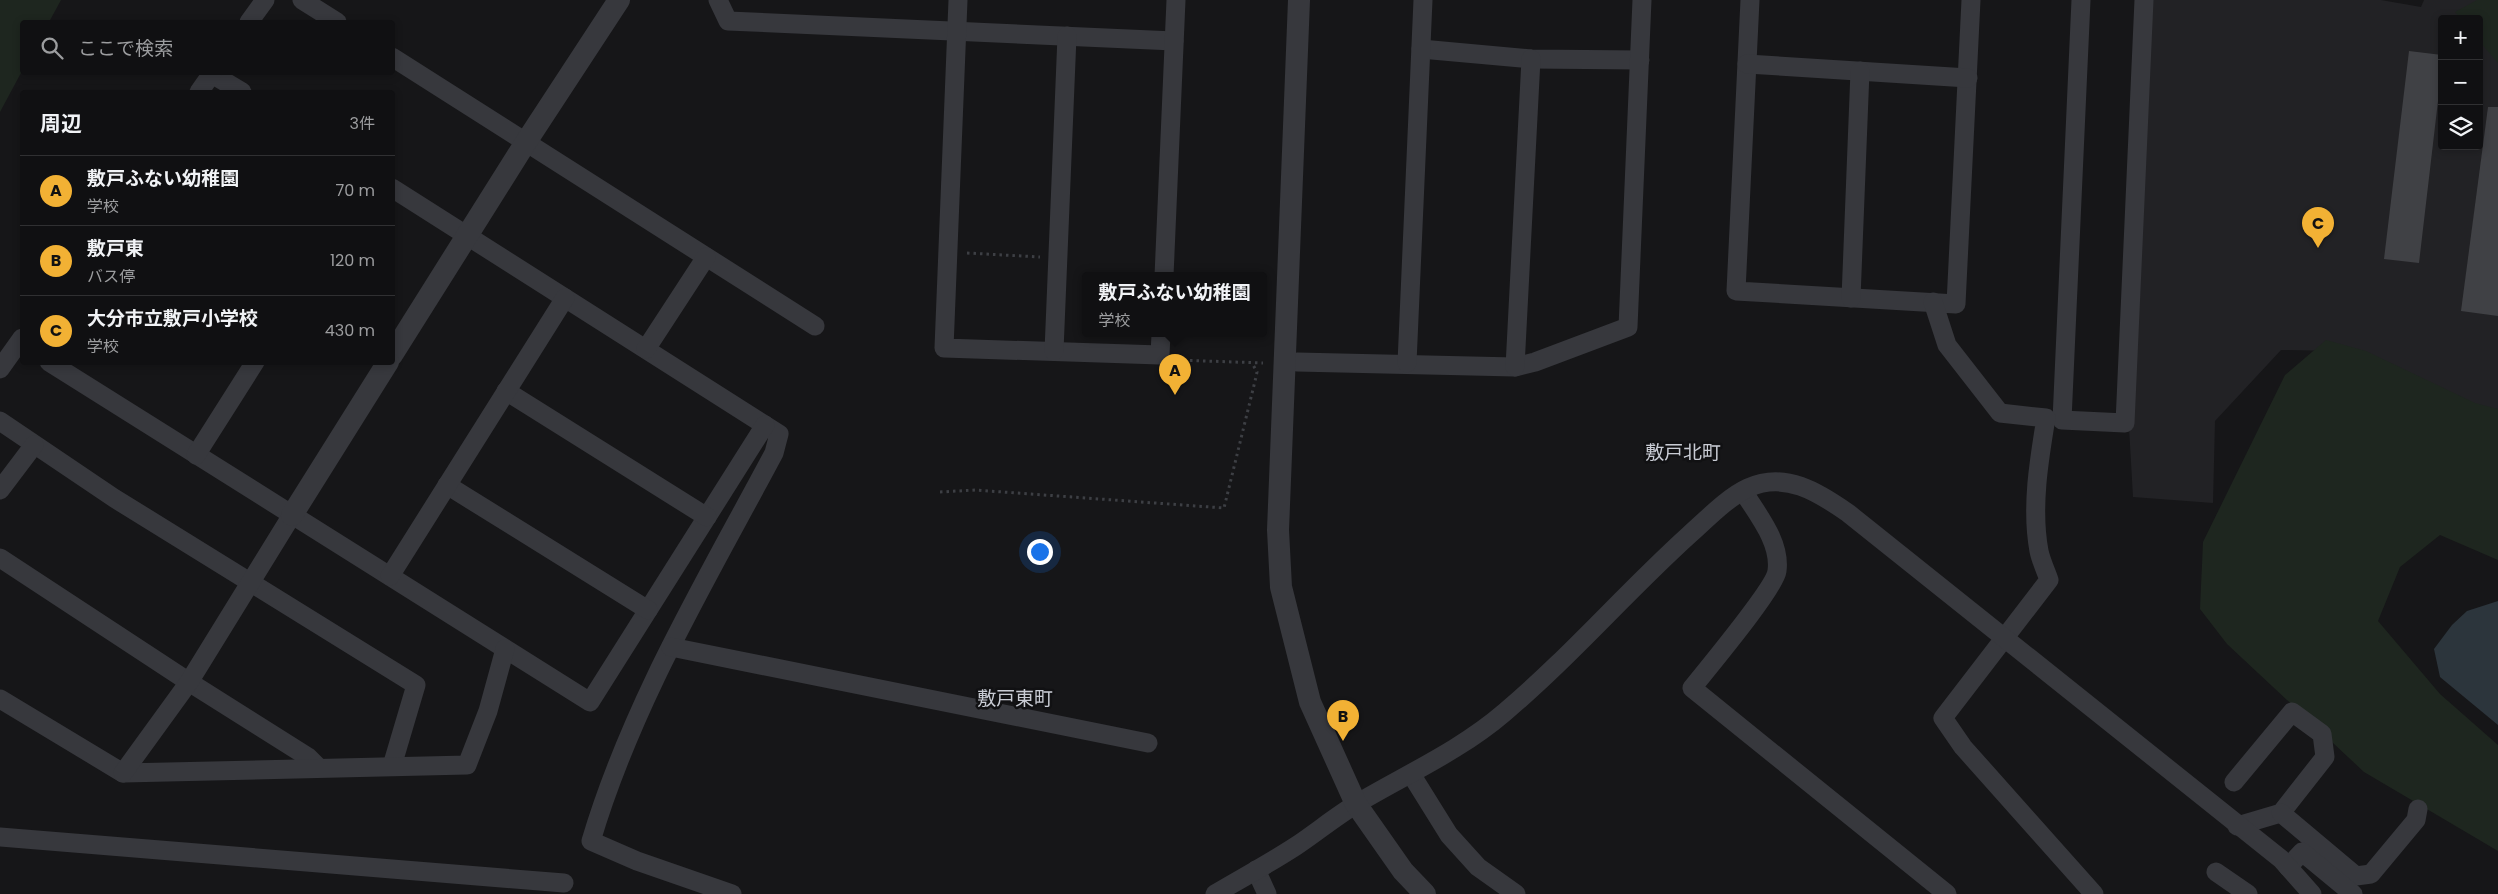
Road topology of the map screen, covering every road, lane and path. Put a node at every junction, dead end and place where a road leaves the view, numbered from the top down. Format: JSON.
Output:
{"nodes":[{"id":1,"x":265,"y":0,"type":"edge"},
{"id":2,"x":302,"y":0,"type":"edge"},
{"id":3,"x":619,"y":0,"type":"edge"},
{"id":4,"x":718,"y":0,"type":"edge"},
{"id":5,"x":958,"y":0,"type":"edge"},
{"id":6,"x":1176,"y":0,"type":"edge"},
{"id":7,"x":1298,"y":0,"type":"edge"},
{"id":8,"x":1423,"y":0,"type":"edge"},
{"id":9,"x":1642,"y":0,"type":"edge"},
{"id":10,"x":1750,"y":0,"type":"edge"},
{"id":11,"x":1971,"y":0,"type":"edge"},
{"id":12,"x":2081,"y":0,"type":"edge"},
{"id":13,"x":2144,"y":0,"type":"edge"},
{"id":14,"x":250,"y":20,"type":"edge"},
{"id":15,"x":335,"y":20,"type":"edge"},
{"id":16,"x":957,"y":31,"type":"junction"},
{"id":17,"x":1067,"y":36,"type":"junction"},
{"id":18,"x":1174,"y":41,"type":"junction"},
{"id":19,"x":1421,"y":49,"type":"junction"},
{"id":20,"x":1531,"y":59,"type":"junction"},
{"id":21,"x":395,"y":60,"type":"edge"},
{"id":22,"x":1640,"y":60,"type":"junction"},
{"id":23,"x":1747,"y":64,"type":"junction"},
{"id":24,"x":1860,"y":71,"type":"junction"},
{"id":25,"x":212,"y":75,"type":"edge"},
{"id":26,"x":216,"y":75,"type":"edge"},
{"id":27,"x":1968,"y":78,"type":"junction"},
{"id":28,"x":200,"y":90,"type":"edge"},
{"id":29,"x":239,"y":90,"type":"edge"},
{"id":30,"x":526,"y":142,"type":"junction"},
{"id":31,"x":395,"y":190,"type":"edge"},
{"id":32,"x":468,"y":236,"type":"junction"},
{"id":33,"x":948,"y":252,"type":"junction"},
{"id":34,"x":706,"y":257,"type":"junction"},
{"id":35,"x":1058,"y":259,"type":"junction"},
{"id":36,"x":1164,"y":272,"type":"edge"},
{"id":37,"x":565,"y":298,"type":"junction"},
{"id":38,"x":1851,"y":298,"type":"junction"},
{"id":39,"x":1933,"y":302,"type":"junction"},
{"id":40,"x":815,"y":326,"type":"dead end"},
{"id":41,"x":1161,"y":337,"type":"edge"},
{"id":42,"x":20,"y":343,"type":"edge"},
{"id":43,"x":646,"y":349,"type":"junction"},
{"id":44,"x":395,"y":350,"type":"edge"},
{"id":45,"x":1054,"y":351,"type":"junction"},
{"id":46,"x":1160,"y":355,"type":"junction"},
{"id":47,"x":1297,"y":362,"type":"dead end"},
{"id":48,"x":1252,"y":363,"type":"junction"},
{"id":49,"x":1266,"y":363,"type":"dead end"},
{"id":50,"x":1407,"y":363,"type":"junction"},
{"id":51,"x":54,"y":365,"type":"edge"},
{"id":52,"x":253,"y":365,"type":"edge"},
{"id":53,"x":386,"y":365,"type":"edge"},
{"id":54,"x":1515,"y":367,"type":"junction"},
{"id":55,"x":0,"y":369,"type":"edge"},
{"id":56,"x":506,"y":391,"type":"junction"},
{"id":57,"x":0,"y":421,"type":"edge"},
{"id":58,"x":765,"y":424,"type":"junction"},
{"id":59,"x":34,"y":444,"type":"junction"},
{"id":60,"x":196,"y":455,"type":"junction"},
{"id":61,"x":447,"y":485,"type":"junction"},
{"id":62,"x":0,"y":490,"type":"edge"},
{"id":63,"x":1743,"y":491,"type":"junction"},
{"id":64,"x":940,"y":492,"type":"dead end"},
{"id":65,"x":292,"y":515,"type":"junction"},
{"id":66,"x":707,"y":517,"type":"junction"},
{"id":67,"x":0,"y":558,"type":"edge"},
{"id":68,"x":390,"y":576,"type":"junction"},
{"id":69,"x":249,"y":583,"type":"junction"},
{"id":70,"x":648,"y":610,"type":"junction"},
{"id":71,"x":2006,"y":638,"type":"junction"},
{"id":72,"x":671,"y":647,"type":"junction"},
{"id":73,"x":505,"y":649,"type":"junction"},
{"id":74,"x":189,"y":682,"type":"junction"},
{"id":75,"x":2,"y":704,"type":"edge"},
{"id":76,"x":1148,"y":743,"type":"dead end"},
{"id":77,"x":392,"y":766,"type":"junction"},
{"id":78,"x":318,"y":767,"type":"junction"},
{"id":79,"x":123,"y":773,"type":"junction"},
{"id":80,"x":1411,"y":774,"type":"junction"},
{"id":81,"x":2234,"y":782,"type":"dead end"},
{"id":82,"x":1356,"y":804,"type":"junction"},
{"id":83,"x":2418,"y":809,"type":"dead end"},
{"id":84,"x":2281,"y":813,"type":"junction"},
{"id":85,"x":2237,"y":826,"type":"junction"},
{"id":86,"x":0,"y":837,"type":"edge"},
{"id":87,"x":2288,"y":867,"type":"junction"},
{"id":88,"x":1256,"y":870,"type":"junction"},
{"id":89,"x":2216,"y":872,"type":"dead end"},
{"id":90,"x":564,"y":883,"type":"dead end"},
{"id":91,"x":732,"y":894,"type":"edge"},
{"id":92,"x":1215,"y":894,"type":"edge"},
{"id":93,"x":1267,"y":894,"type":"edge"},
{"id":94,"x":1425,"y":894,"type":"edge"},
{"id":95,"x":1516,"y":894,"type":"edge"},
{"id":96,"x":1947,"y":894,"type":"edge"},
{"id":97,"x":2094,"y":894,"type":"edge"},
{"id":98,"x":2248,"y":894,"type":"edge"},
{"id":99,"x":2312,"y":894,"type":"edge"},
{"id":100,"x":2353,"y":894,"type":"edge"}],
"edges":[{"from":1,"to":14,"type":"street"},
{"from":2,"to":15,"type":"street"},
{"from":3,"to":30,"type":"street"},
{"from":4,"to":16,"type":"street"},
{"from":5,"to":16,"type":"street"},
{"from":6,"to":18,"type":"street"},
{"from":7,"to":82,"type":"street"},
{"from":8,"to":19,"type":"street"},
{"from":9,"to":22,"type":"street"},
{"from":10,"to":23,"type":"street"},
{"from":11,"to":27,"type":"street"},
{"from":12,"to":13,"type":"street"},
{"from":16,"to":17,"type":"street"},
{"from":16,"to":33,"type":"street"},
{"from":17,"to":18,"type":"street"},
{"from":17,"to":35,"type":"street"},
{"from":18,"to":36,"type":"street"},
{"from":19,"to":20,"type":"street"},
{"from":19,"to":50,"type":"street"},
{"from":20,"to":22,"type":"street"},
{"from":20,"to":54,"type":"street"},
{"from":21,"to":30,"type":"street"},
{"from":22,"to":54,"type":"street"},
{"from":23,"to":24,"type":"street"},
{"from":23,"to":38,"type":"street"},
{"from":24,"to":27,"type":"street"},
{"from":24,"to":38,"type":"street"},
{"from":25,"to":28,"type":"street"},
{"from":26,"to":29,"type":"street"},
{"from":27,"to":39,"type":"street"},
{"from":30,"to":32,"type":"street"},
{"from":30,"to":34,"type":"street"},
{"from":31,"to":32,"type":"street"},
{"from":32,"to":37,"type":"street"},
{"from":32,"to":44,"type":"street"},
{"from":33,"to":35,"type":"path"},
{"from":33,"to":45,"type":"street"},
{"from":34,"to":40,"type":"street"},
{"from":34,"to":43,"type":"street"},
{"from":35,"to":45,"type":"street"},
{"from":37,"to":43,"type":"street"},
{"from":37,"to":56,"type":"street"},
{"from":38,"to":39,"type":"street"},
{"from":39,"to":71,"type":"street"},
{"from":41,"to":46,"type":"street"},
{"from":42,"to":55,"type":"street"},
{"from":43,"to":58,"type":"street"},
{"from":45,"to":46,"type":"street"},
{"from":46,"to":48,"type":"path"},
{"from":47,"to":50,"type":"street"},
{"from":48,"to":49,"type":"path"},
{"from":48,"to":64,"type":"path"},
{"from":50,"to":54,"type":"street"},
{"from":51,"to":60,"type":"street"},
{"from":52,"to":60,"type":"street"},
{"from":53,"to":65,"type":"street"},
{"from":56,"to":61,"type":"street"},
{"from":56,"to":66,"type":"street"},
{"from":57,"to":59,"type":"street"},
{"from":58,"to":66,"type":"street"},
{"from":58,"to":72,"type":"street"},
{"from":59,"to":62,"type":"street"},
{"from":59,"to":69,"type":"street"},
{"from":60,"to":65,"type":"street"},
{"from":61,"to":68,"type":"street"},
{"from":61,"to":70,"type":"street"},
{"from":63,"to":71,"type":"street"},
{"from":63,"to":80,"type":"street"},
{"from":63,"to":96,"type":"street"},
{"from":65,"to":68,"type":"street"},
{"from":65,"to":69,"type":"street"},
{"from":66,"to":70,"type":"street"},
{"from":67,"to":74,"type":"street"},
{"from":68,"to":73,"type":"street"},
{"from":69,"to":74,"type":"street"},
{"from":69,"to":77,"type":"street"},
{"from":70,"to":73,"type":"street"},
{"from":71,"to":85,"type":"street"},
{"from":71,"to":97,"type":"street"},
{"from":72,"to":76,"type":"street"},
{"from":72,"to":91,"type":"street"},
{"from":73,"to":77,"type":"street"},
{"from":74,"to":78,"type":"street"},
{"from":74,"to":79,"type":"street"},
{"from":75,"to":79,"type":"street"},
{"from":77,"to":78,"type":"street"},
{"from":78,"to":79,"type":"street"},
{"from":80,"to":82,"type":"street"},
{"from":80,"to":95,"type":"street"},
{"from":81,"to":84,"type":"street"},
{"from":82,"to":88,"type":"street"},
{"from":82,"to":94,"type":"street"},
{"from":83,"to":84,"type":"street"},
{"from":84,"to":85,"type":"street"},
{"from":85,"to":87,"type":"street"},
{"from":86,"to":90,"type":"street"},
{"from":87,"to":99,"type":"street"},
{"from":87,"to":100,"type":"street"},
{"from":88,"to":92,"type":"street"},
{"from":88,"to":93,"type":"street"},
{"from":89,"to":98,"type":"street"}]}
